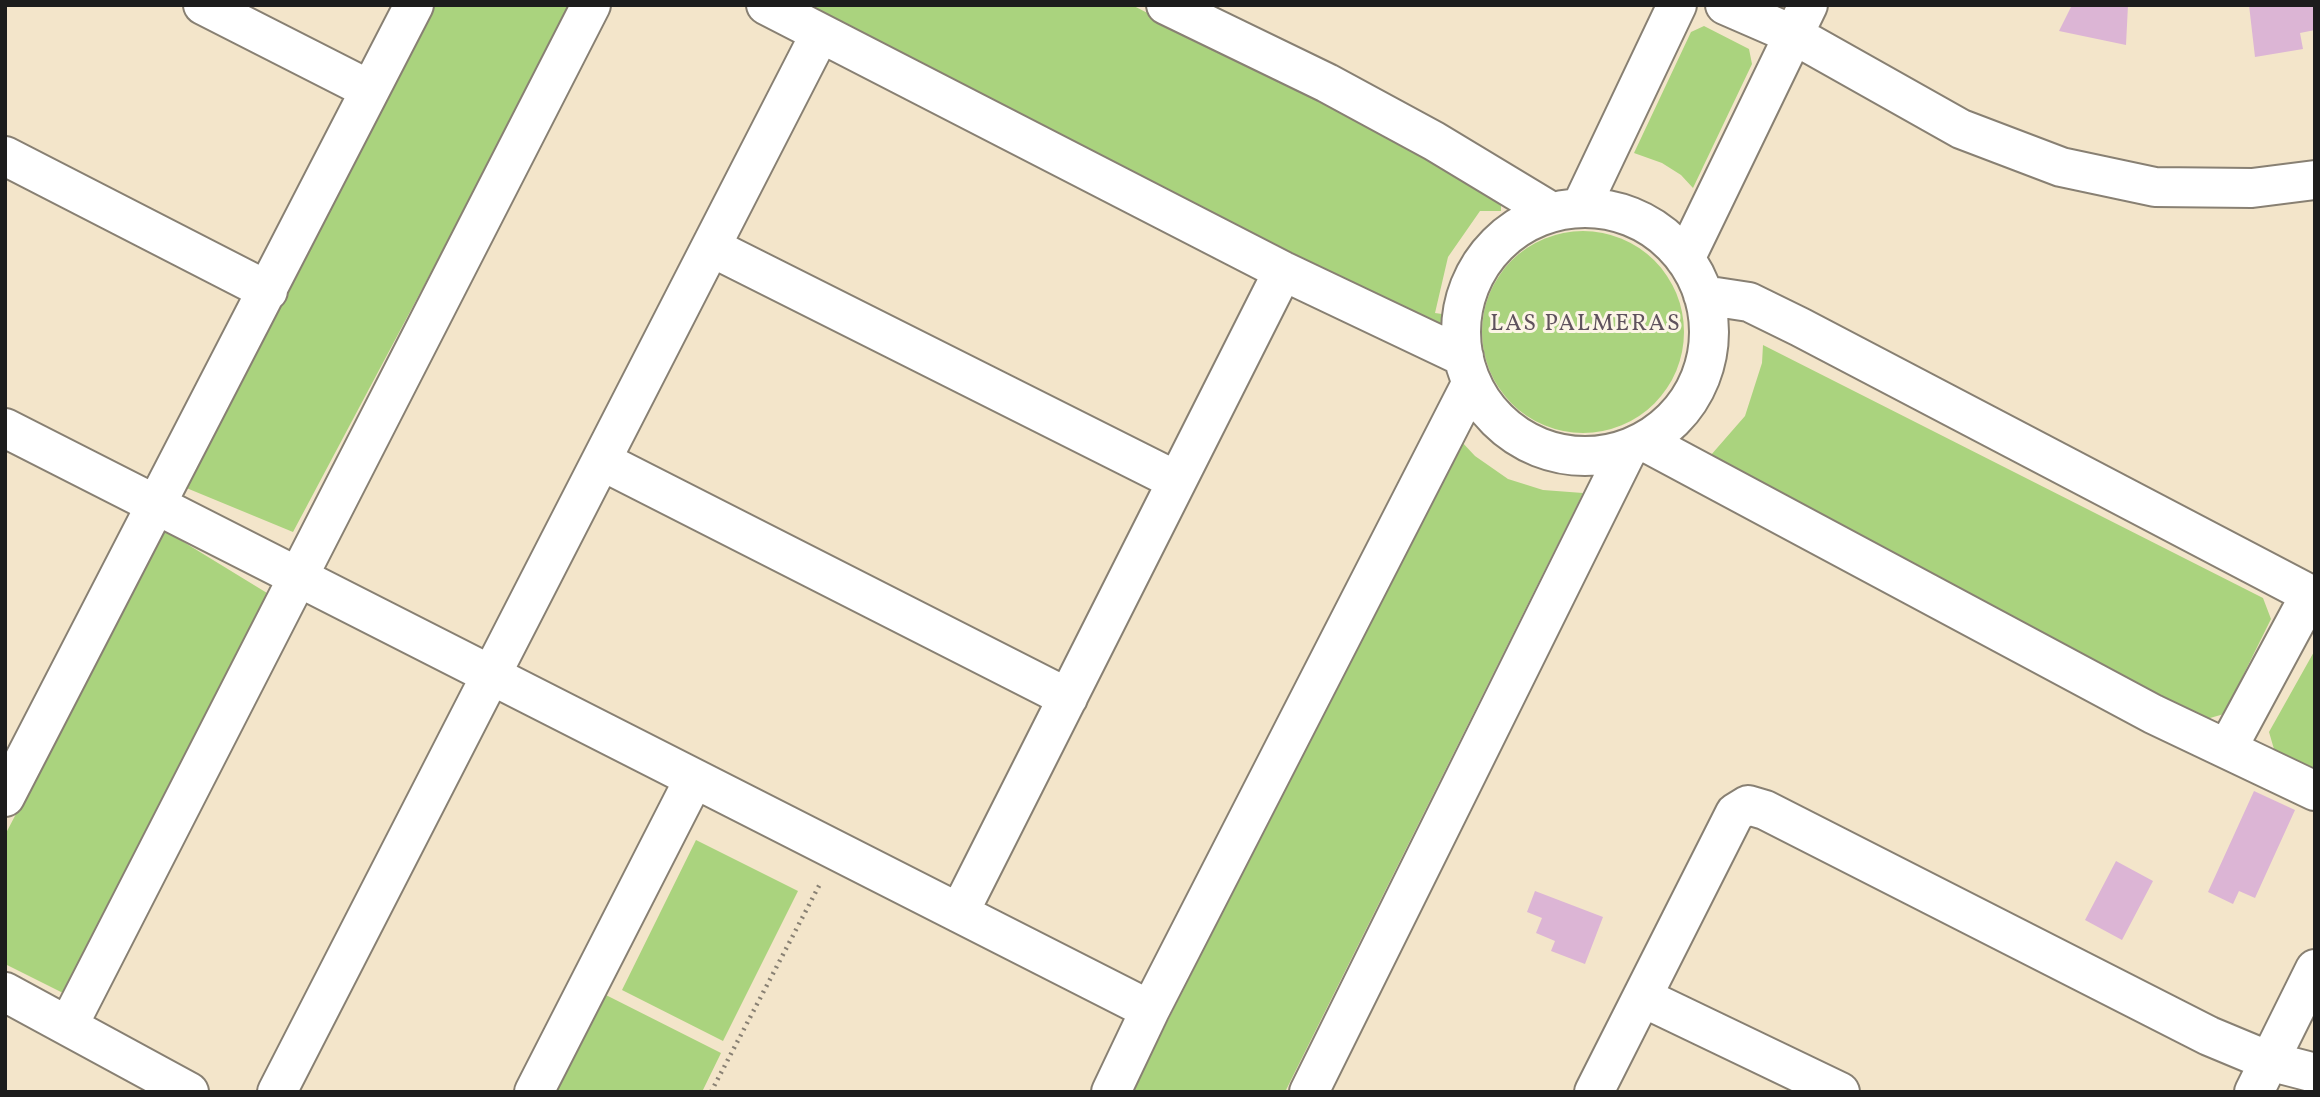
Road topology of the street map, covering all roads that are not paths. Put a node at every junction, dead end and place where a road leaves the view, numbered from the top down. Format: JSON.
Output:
{"nodes":[{"id":1,"x":203,"y":5,"type":"edge"},
{"id":2,"x":414,"y":5,"type":"edge"},
{"id":3,"x":591,"y":5,"type":"edge"},
{"id":4,"x":766,"y":5,"type":"edge"},
{"id":5,"x":1166,"y":5,"type":"edge"},
{"id":6,"x":1678,"y":5,"type":"edge"},
{"id":7,"x":1725,"y":5,"type":"edge"},
{"id":8,"x":1801,"y":20,"type":"edge"},
{"id":9,"x":820,"y":34,"type":"junction"},
{"id":10,"x":370,"y":90,"type":"junction"},
{"id":11,"x":5,"y":156,"type":"edge"},
{"id":12,"x":2315,"y":180,"type":"edge"},
{"id":13,"x":1565,"y":209,"type":"junction"},
{"id":14,"x":711,"y":247,"type":"junction"},
{"id":15,"x":1685,"y":259,"type":"junction"},
{"id":16,"x":1283,"y":271,"type":"junction"},
{"id":17,"x":268,"y":291,"type":"junction"},
{"id":18,"x":1703,"y":295,"type":"junction"},
{"id":19,"x":1468,"y":370,"type":"junction"},
{"id":20,"x":5,"y":428,"type":"edge"},
{"id":21,"x":1638,"y":447,"type":"junction"},
{"id":22,"x":602,"y":461,"type":"junction"},
{"id":23,"x":1177,"y":481,"type":"junction"},
{"id":24,"x":157,"y":507,"type":"junction"},
{"id":25,"x":297,"y":578,"type":"junction"},
{"id":26,"x":2312,"y":596,"type":"edge"},
{"id":27,"x":491,"y":676,"type":"junction"},
{"id":28,"x":1068,"y":698,"type":"junction"},
{"id":29,"x":2227,"y":749,"type":"junction"},
{"id":30,"x":694,"y":779,"type":"junction"},
{"id":31,"x":2315,"y":791,"type":"edge"},
{"id":32,"x":5,"y":797,"type":"edge"},
{"id":33,"x":959,"y":913,"type":"junction"},
{"id":34,"x":2315,"y":969,"type":"edge"},
{"id":35,"x":5,"y":992,"type":"edge"},
{"id":36,"x":1642,"y":997,"type":"junction"},
{"id":37,"x":1150,"y":1010,"type":"junction"},
{"id":38,"x":68,"y":1026,"type":"junction"},
{"id":39,"x":2315,"y":1073,"type":"edge"},
{"id":40,"x":2262,"y":1076,"type":"edge"},
{"id":41,"x":190,"y":1092,"type":"edge"},
{"id":42,"x":277,"y":1092,"type":"edge"},
{"id":43,"x":534,"y":1092,"type":"edge"},
{"id":44,"x":1111,"y":1092,"type":"edge"},
{"id":45,"x":1309,"y":1092,"type":"edge"},
{"id":46,"x":1594,"y":1092,"type":"edge"},
{"id":47,"x":1840,"y":1092,"type":"edge"}],
"edges":[{"from":1,"to":10,"type":"street"},
{"from":2,"to":10,"type":"street"},
{"from":3,"to":25,"type":"street"},
{"from":4,"to":9,"type":"street"},
{"from":5,"to":13,"type":"street"},
{"from":6,"to":13,"type":"street"},
{"from":7,"to":8,"type":"street"},
{"from":8,"to":12,"type":"street"},
{"from":8,"to":15,"type":"street"},
{"from":9,"to":14,"type":"street"},
{"from":9,"to":16,"type":"street"},
{"from":10,"to":17,"type":"street"},
{"from":11,"to":17,"type":"street"},
{"from":13,"to":15,"type":"street"},
{"from":13,"to":19,"type":"street"},
{"from":14,"to":22,"type":"street"},
{"from":14,"to":23,"type":"street"},
{"from":15,"to":18,"type":"street"},
{"from":16,"to":19,"type":"street"},
{"from":16,"to":23,"type":"street"},
{"from":17,"to":24,"type":"street"},
{"from":18,"to":21,"type":"street"},
{"from":18,"to":26,"type":"street"},
{"from":19,"to":21,"type":"street"},
{"from":19,"to":37,"type":"street"},
{"from":20,"to":24,"type":"street"},
{"from":21,"to":29,"type":"street"},
{"from":21,"to":45,"type":"street"},
{"from":22,"to":27,"type":"street"},
{"from":22,"to":28,"type":"street"},
{"from":23,"to":28,"type":"street"},
{"from":24,"to":25,"type":"street"},
{"from":24,"to":32,"type":"street"},
{"from":25,"to":27,"type":"street"},
{"from":25,"to":38,"type":"street"},
{"from":26,"to":29,"type":"street"},
{"from":27,"to":30,"type":"street"},
{"from":27,"to":42,"type":"street"},
{"from":28,"to":33,"type":"street"},
{"from":29,"to":31,"type":"street"},
{"from":30,"to":33,"type":"street"},
{"from":30,"to":43,"type":"street"},
{"from":33,"to":37,"type":"street"},
{"from":34,"to":40,"type":"street"},
{"from":35,"to":38,"type":"street"},
{"from":36,"to":40,"type":"street"},
{"from":36,"to":46,"type":"street"},
{"from":36,"to":47,"type":"street"},
{"from":37,"to":44,"type":"street"},
{"from":38,"to":41,"type":"street"},
{"from":39,"to":40,"type":"street"}]}
